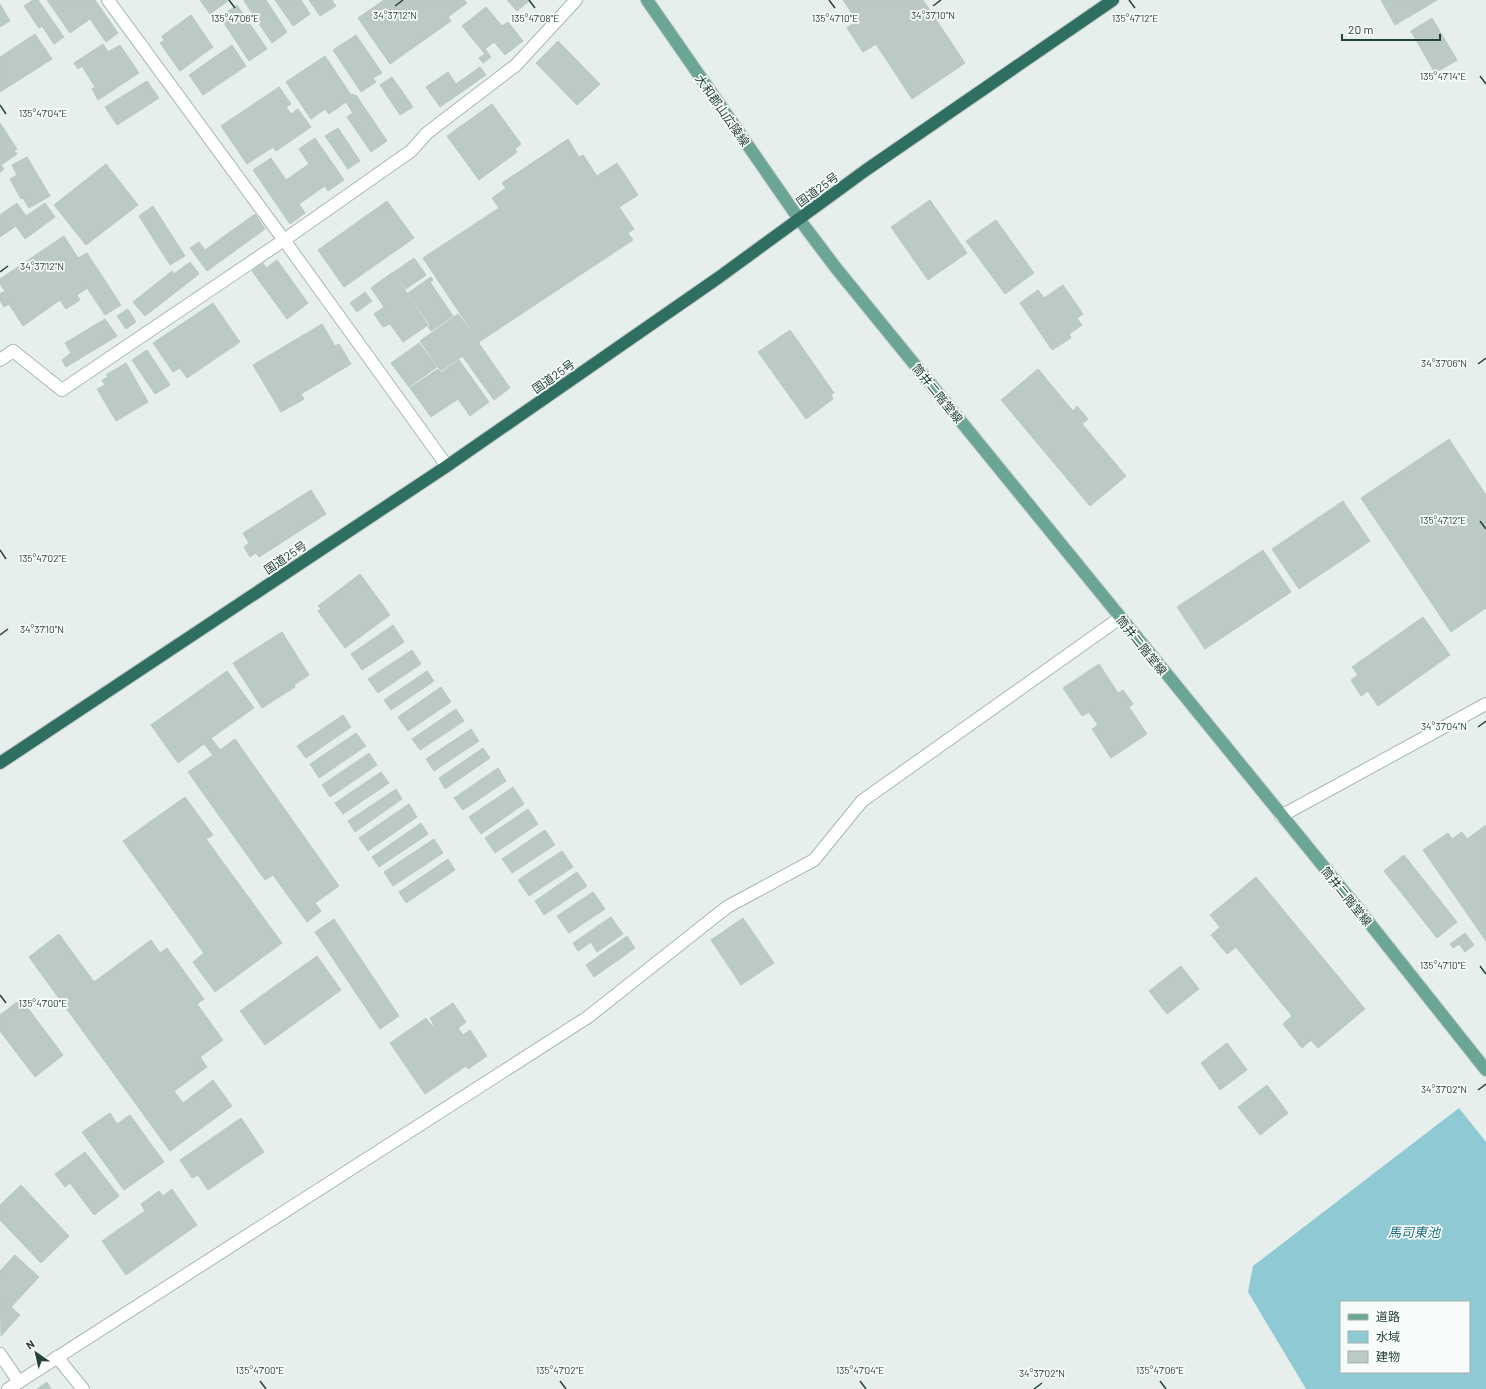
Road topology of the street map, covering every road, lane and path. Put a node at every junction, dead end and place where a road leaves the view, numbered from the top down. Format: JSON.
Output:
{"nodes":[{"id":1,"x":108,"y":0,"type":"edge"},
{"id":2,"x":576,"y":0,"type":"edge"},
{"id":3,"x":647,"y":0,"type":"edge"},
{"id":4,"x":1113,"y":0,"type":"edge"},
{"id":5,"x":799,"y":220,"type":"junction"},
{"id":6,"x":284,"y":240,"type":"junction"},
{"id":7,"x":0,"y":360,"type":"edge"},
{"id":8,"x":447,"y":466,"type":"junction"},
{"id":9,"x":1120,"y":618,"type":"junction"},
{"id":10,"x":1486,"y":704,"type":"edge"},
{"id":11,"x":0,"y":763,"type":"edge"},
{"id":12,"x":1281,"y":816,"type":"junction"},
{"id":13,"x":1486,"y":1070,"type":"edge"},
{"id":14,"x":0,"y":1354,"type":"edge"},
{"id":15,"x":58,"y":1357,"type":"junction"},
{"id":16,"x":19,"y":1382,"type":"junction"},
{"id":17,"x":8,"y":1389,"type":"edge"},
{"id":18,"x":83,"y":1389,"type":"edge"}],
"edges":[{"from":1,"to":6,"type":"street"},
{"from":2,"to":6,"type":"street"},
{"from":3,"to":5,"type":"main road","name":"大和郡山広陵線"},
{"from":4,"to":5,"type":"highway","name":"国道25号"},
{"from":5,"to":8,"type":"highway","name":"国道25号"},
{"from":5,"to":9,"type":"main road","name":"筒井二階堂線"},
{"from":6,"to":7,"type":"street"},
{"from":6,"to":8,"type":"street"},
{"from":8,"to":11,"type":"highway","name":"国道25号"},
{"from":9,"to":12,"type":"main road","name":"筒井二階堂線"},
{"from":9,"to":15,"type":"street"},
{"from":10,"to":12,"type":"street"},
{"from":12,"to":13,"type":"main road","name":"筒井二階堂線"},
{"from":14,"to":16,"type":"street"},
{"from":15,"to":16,"type":"street"},
{"from":15,"to":18,"type":"street"},
{"from":16,"to":17,"type":"street"}]}
